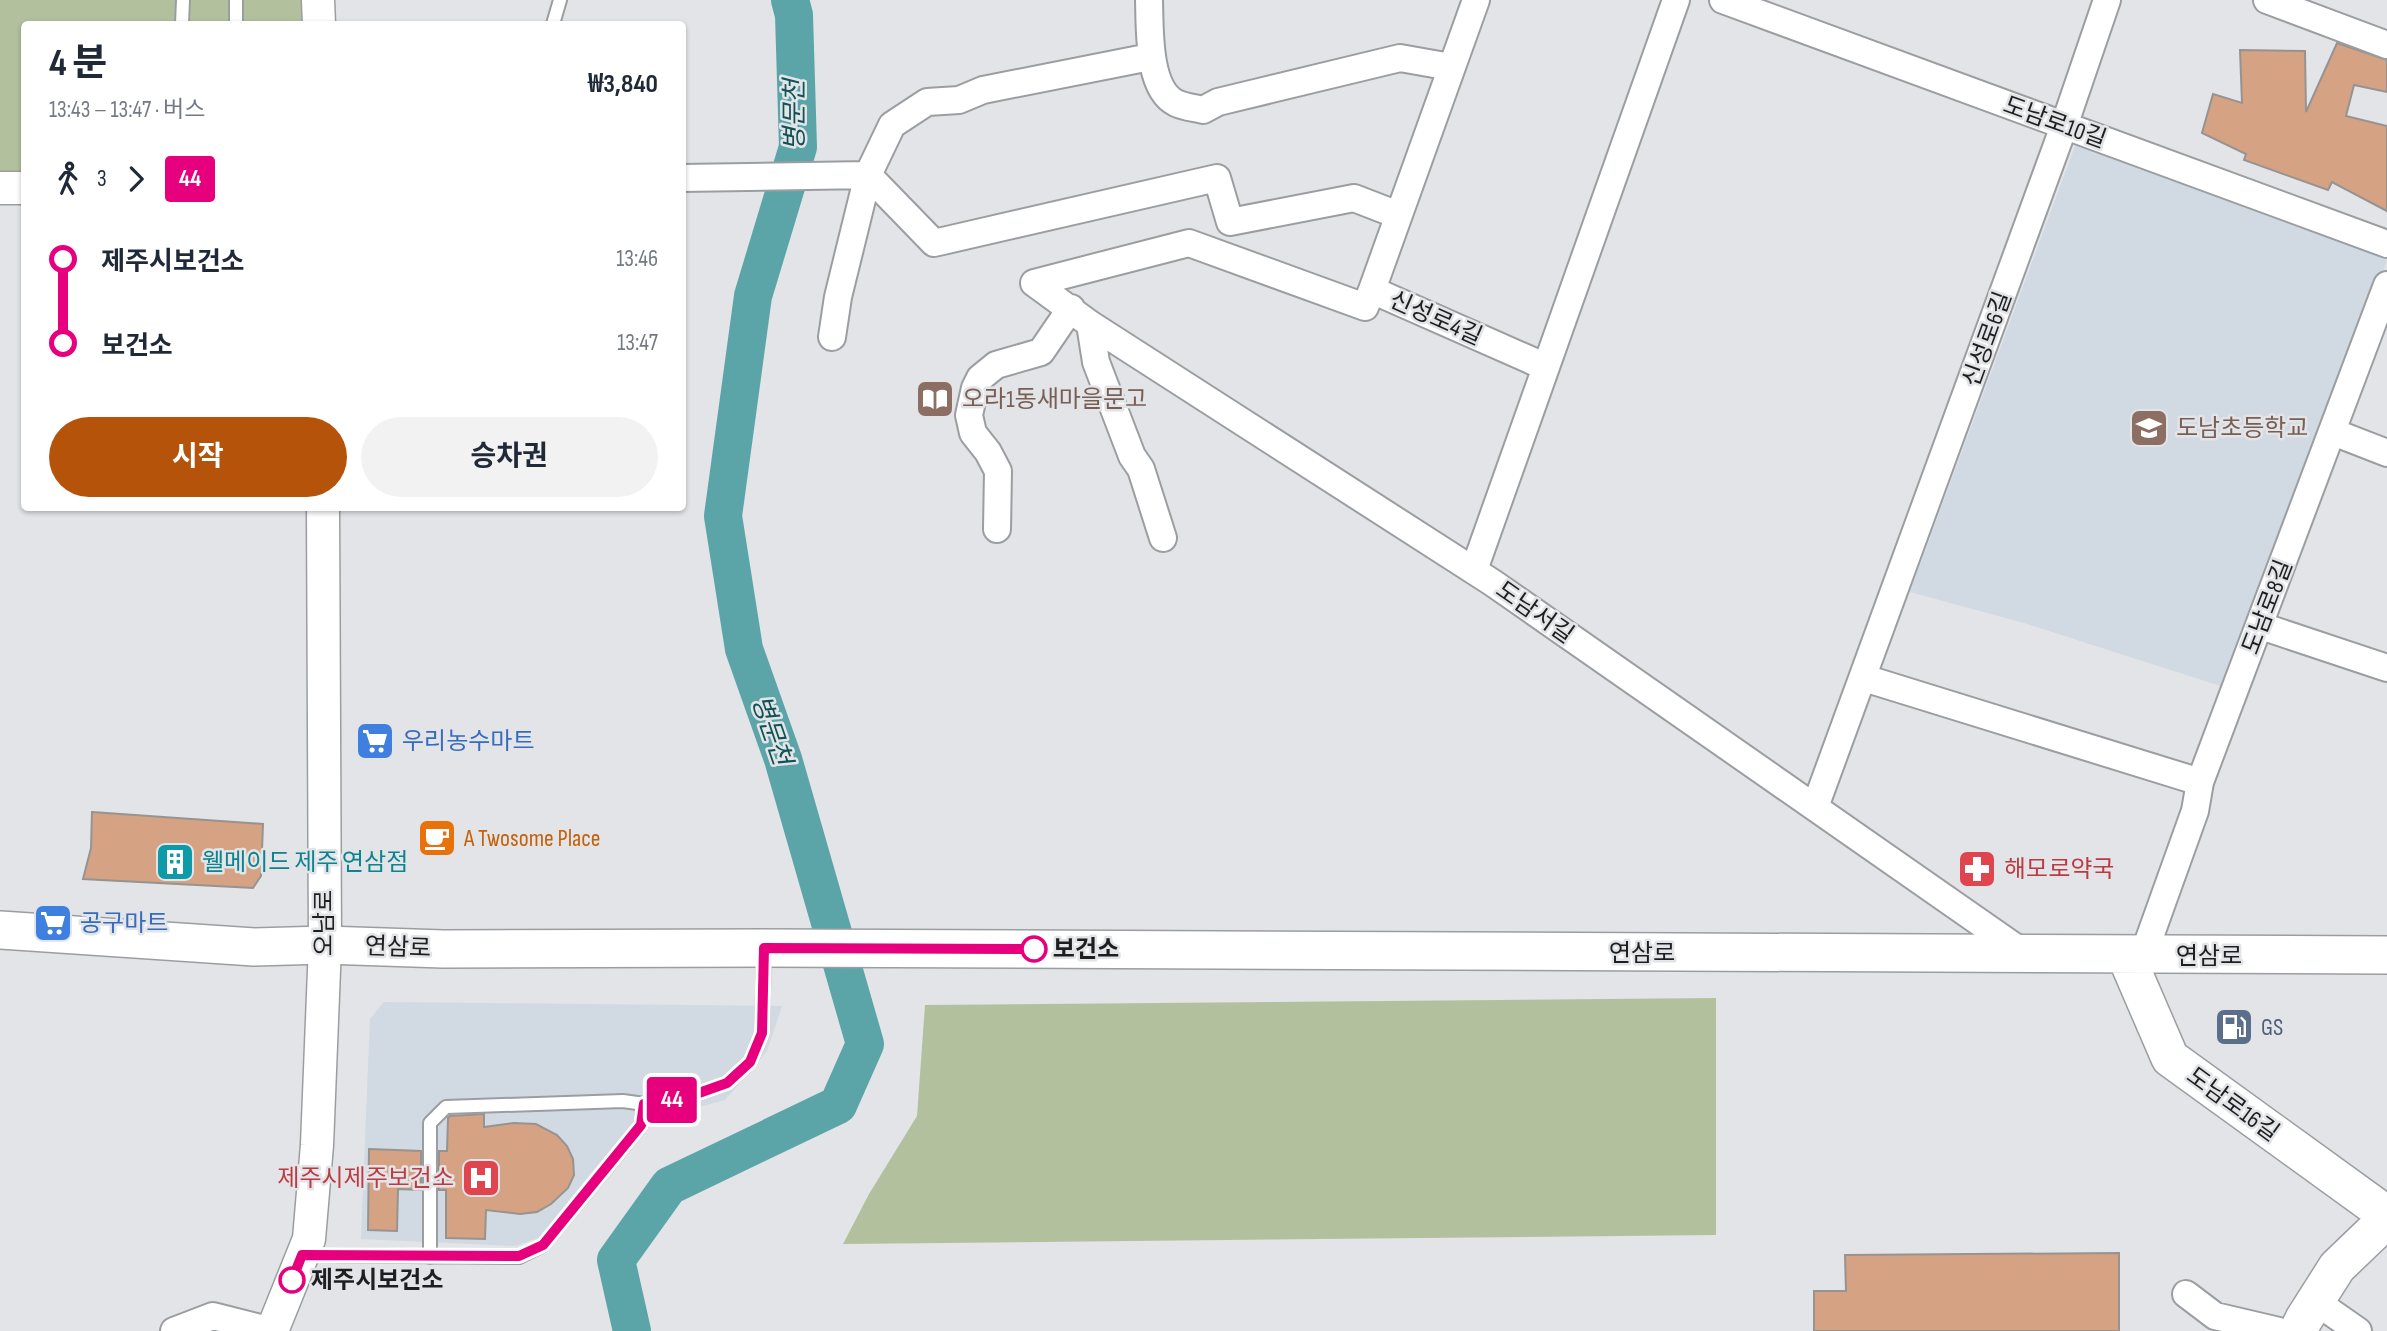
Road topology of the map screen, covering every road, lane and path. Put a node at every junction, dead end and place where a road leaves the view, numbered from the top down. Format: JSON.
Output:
{"nodes":[{"id":1,"x":183,"y":0,"type":"edge"},
{"id":2,"x":236,"y":0,"type":"edge"},
{"id":3,"x":318,"y":0,"type":"edge"},
{"id":4,"x":560,"y":0,"type":"edge"},
{"id":5,"x":1150,"y":0,"type":"edge"},
{"id":6,"x":1476,"y":0,"type":"edge"},
{"id":7,"x":1676,"y":0,"type":"edge"},
{"id":8,"x":1723,"y":0,"type":"edge"},
{"id":9,"x":2107,"y":0,"type":"edge"},
{"id":10,"x":2267,"y":0,"type":"edge"},
{"id":11,"x":182,"y":21,"type":"edge"},
{"id":12,"x":236,"y":21,"type":"edge"},
{"id":13,"x":319,"y":21,"type":"edge"},
{"id":14,"x":554,"y":21,"type":"edge"},
{"id":15,"x":2387,"y":45,"type":"edge"},
{"id":16,"x":1150,"y":57,"type":"junction"},
{"id":17,"x":1451,"y":67,"type":"junction"},
{"id":18,"x":2064,"y":126,"type":"junction"},
{"id":19,"x":867,"y":175,"type":"junction"},
{"id":20,"x":686,"y":177,"type":"edge"},
{"id":21,"x":0,"y":188,"type":"edge"},
{"id":22,"x":21,"y":188,"type":"edge"},
{"id":23,"x":1398,"y":215,"type":"junction"},
{"id":24,"x":2387,"y":244,"type":"edge"},
{"id":25,"x":2387,"y":285,"type":"edge"},
{"id":26,"x":1372,"y":290,"type":"junction"},
{"id":27,"x":1081,"y":316,"type":"junction"},
{"id":28,"x":832,"y":337,"type":"dead end"},
{"id":29,"x":1546,"y":367,"type":"junction"},
{"id":30,"x":2333,"y":432,"type":"junction"},
{"id":31,"x":2387,"y":453,"type":"edge"},
{"id":32,"x":323,"y":511,"type":"edge"},
{"id":33,"x":997,"y":529,"type":"dead end"},
{"id":34,"x":1163,"y":538,"type":"dead end"},
{"id":35,"x":1474,"y":570,"type":"junction"},
{"id":36,"x":2261,"y":626,"type":"junction"},
{"id":37,"x":2387,"y":668,"type":"edge"},
{"id":38,"x":1864,"y":678,"type":"junction"},
{"id":39,"x":2200,"y":782,"type":"junction"},
{"id":40,"x":1815,"y":807,"type":"junction"},
{"id":41,"x":0,"y":930,"type":"edge"},
{"id":42,"x":325,"y":945,"type":"junction"},
{"id":43,"x":780,"y":948,"type":"junction"},
{"id":44,"x":2027,"y":955,"type":"junction"},
{"id":45,"x":2134,"y":956,"type":"junction"},
{"id":46,"x":2387,"y":956,"type":"edge"},
{"id":47,"x":644,"y":1104,"type":"junction"},
{"id":48,"x":2387,"y":1217,"type":"edge"},
{"id":49,"x":302,"y":1255,"type":"junction"},
{"id":50,"x":430,"y":1257,"type":"junction"},
{"id":51,"x":2186,"y":1294,"type":"dead end"},
{"id":52,"x":2307,"y":1316,"type":"edge"},
{"id":53,"x":174,"y":1331,"type":"edge"},
{"id":54,"x":272,"y":1331,"type":"edge"},
{"id":55,"x":2279,"y":1331,"type":"edge"},
{"id":56,"x":2358,"y":1331,"type":"edge"}],
"edges":[{"from":1,"to":11,"type":"lane"},
{"from":2,"to":12,"type":"lane"},
{"from":3,"to":13,"type":"street"},
{"from":4,"to":14,"type":"lane"},
{"from":5,"to":16,"type":"street"},
{"from":6,"to":17,"type":"street","name":"신성로4길"},
{"from":7,"to":29,"type":"street"},
{"from":8,"to":18,"type":"street","name":"도남로10길"},
{"from":9,"to":18,"type":"street","name":"신성로6길"},
{"from":10,"to":15,"type":"street"},
{"from":16,"to":17,"type":"street"},
{"from":16,"to":19,"type":"street"},
{"from":17,"to":23,"type":"street","name":"신성로4길"},
{"from":18,"to":24,"type":"street","name":"도남로10길"},
{"from":18,"to":38,"type":"street","name":"신성로6길"},
{"from":19,"to":20,"type":"street"},
{"from":19,"to":23,"type":"street"},
{"from":19,"to":28,"type":"street"},
{"from":21,"to":22,"type":"street"},
{"from":23,"to":26,"type":"street","name":"신성로4길"},
{"from":25,"to":30,"type":"street","name":"도남로8길"},
{"from":26,"to":27,"type":"street","name":"도남서길"},
{"from":26,"to":29,"type":"street","name":"신성로4길"},
{"from":27,"to":33,"type":"street"},
{"from":27,"to":34,"type":"street"},
{"from":27,"to":35,"type":"street","name":"도남서길"},
{"from":29,"to":35,"type":"street"},
{"from":30,"to":31,"type":"street"},
{"from":30,"to":36,"type":"street","name":"도남로8길"},
{"from":32,"to":42,"type":"street","name":"오남로"},
{"from":35,"to":40,"type":"street","name":"도남서길"},
{"from":36,"to":37,"type":"street"},
{"from":36,"to":39,"type":"street","name":"도남로8길"},
{"from":38,"to":39,"type":"street"},
{"from":38,"to":40,"type":"street","name":"신성로6길"},
{"from":39,"to":45,"type":"street","name":"도남로8길"},
{"from":40,"to":44,"type":"street","name":"도남서길"},
{"from":41,"to":42,"type":"main road","name":"연삼로"},
{"from":42,"to":43,"type":"main road","name":"연삼로"},
{"from":42,"to":49,"type":"street","name":"오남로"},
{"from":43,"to":44,"type":"main road","name":"연삼로"},
{"from":43,"to":47,"type":"lane"},
{"from":44,"to":45,"type":"main road","name":"연삼로"},
{"from":45,"to":46,"type":"main road","name":"연삼로"},
{"from":45,"to":48,"type":"main road","name":"도남로16길"},
{"from":47,"to":50,"type":"lane"},
{"from":47,"to":50,"type":"lane"},
{"from":48,"to":52,"type":"main road"},
{"from":49,"to":50,"type":"lane"},
{"from":49,"to":54,"type":"street","name":"오남로"},
{"from":51,"to":55,"type":"street"},
{"from":52,"to":56,"type":"street"},
{"from":53,"to":54,"type":"street"}]}
